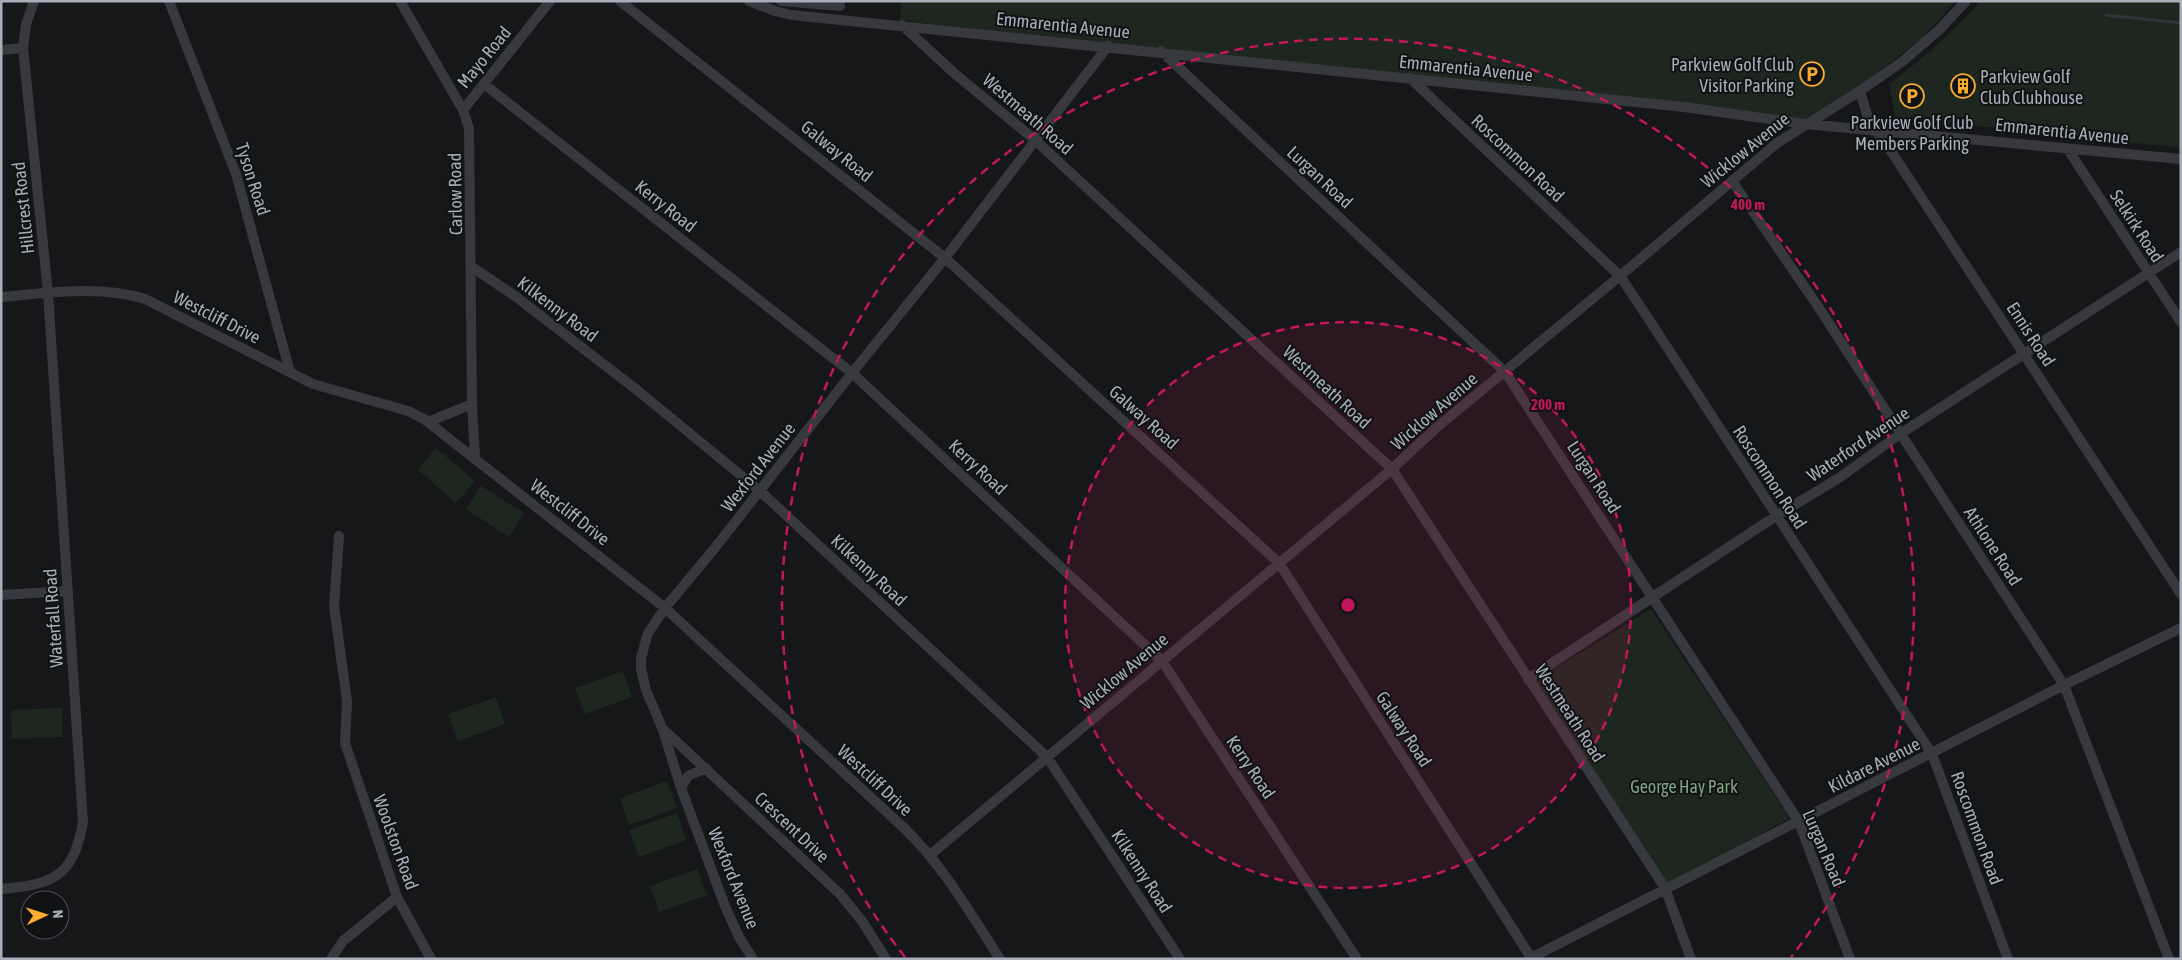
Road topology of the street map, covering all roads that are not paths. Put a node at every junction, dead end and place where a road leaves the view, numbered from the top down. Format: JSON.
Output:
{"nodes":[{"id":1,"x":34,"y":1,"type":"edge"},
{"id":2,"x":169,"y":1,"type":"edge"},
{"id":3,"x":400,"y":1,"type":"edge"},
{"id":4,"x":550,"y":1,"type":"edge"},
{"id":5,"x":620,"y":1,"type":"edge"},
{"id":6,"x":748,"y":1,"type":"edge"},
{"id":7,"x":781,"y":1,"type":"edge"},
{"id":8,"x":1966,"y":1,"type":"edge"},
{"id":9,"x":840,"y":6,"type":"dead end"},
{"id":10,"x":902,"y":25,"type":"junction"},
{"id":11,"x":1108,"y":46,"type":"junction"},
{"id":12,"x":23,"y":48,"type":"junction"},
{"id":13,"x":1,"y":50,"type":"edge"},
{"id":14,"x":1160,"y":51,"type":"junction"},
{"id":15,"x":1410,"y":78,"type":"junction"},
{"id":16,"x":484,"y":84,"type":"junction"},
{"id":17,"x":1860,"y":91,"type":"junction"},
{"id":18,"x":463,"y":110,"type":"junction"},
{"id":19,"x":1804,"y":124,"type":"junction"},
{"id":20,"x":1874,"y":129,"type":"junction"},
{"id":21,"x":1035,"y":140,"type":"junction"},
{"id":22,"x":2067,"y":148,"type":"junction"},
{"id":23,"x":2181,"y":160,"type":"edge"},
{"id":24,"x":1732,"y":181,"type":"junction"},
{"id":25,"x":2181,"y":252,"type":"edge"},
{"id":26,"x":945,"y":258,"type":"junction"},
{"id":27,"x":472,"y":267,"type":"junction"},
{"id":28,"x":2149,"y":273,"type":"junction"},
{"id":29,"x":1620,"y":276,"type":"junction"},
{"id":30,"x":48,"y":293,"type":"junction"},
{"id":31,"x":1,"y":296,"type":"edge"},
{"id":32,"x":2181,"y":322,"type":"edge"},
{"id":33,"x":2025,"y":354,"type":"junction"},
{"id":34,"x":290,"y":372,"type":"junction"},
{"id":35,"x":852,"y":372,"type":"junction"},
{"id":36,"x":1505,"y":372,"type":"junction"},
{"id":37,"x":472,"y":404,"type":"junction"},
{"id":38,"x":428,"y":422,"type":"junction"},
{"id":39,"x":1900,"y":434,"type":"junction"},
{"id":40,"x":475,"y":458,"type":"junction"},
{"id":41,"x":1392,"y":469,"type":"junction"},
{"id":42,"x":760,"y":491,"type":"junction"},
{"id":43,"x":1776,"y":516,"type":"junction"},
{"id":44,"x":339,"y":536,"type":"dead end"},
{"id":45,"x":1279,"y":563,"type":"junction"},
{"id":46,"x":68,"y":591,"type":"junction"},
{"id":47,"x":2181,"y":594,"type":"edge"},
{"id":48,"x":1,"y":595,"type":"edge"},
{"id":49,"x":1651,"y":598,"type":"junction"},
{"id":50,"x":665,"y":608,"type":"junction"},
{"id":51,"x":2181,"y":628,"type":"edge"},
{"id":52,"x":1162,"y":661,"type":"junction"},
{"id":53,"x":1528,"y":679,"type":"junction"},
{"id":54,"x":2064,"y":685,"type":"junction"},
{"id":55,"x":663,"y":730,"type":"junction"},
{"id":56,"x":1932,"y":754,"type":"junction"},
{"id":57,"x":1047,"y":757,"type":"junction"},
{"id":58,"x":706,"y":768,"type":"junction"},
{"id":59,"x":682,"y":788,"type":"junction"},
{"id":60,"x":1799,"y":822,"type":"junction"},
{"id":61,"x":930,"y":855,"type":"junction"},
{"id":62,"x":1,"y":888,"type":"edge"},
{"id":63,"x":1665,"y":888,"type":"junction"},
{"id":64,"x":397,"y":897,"type":"junction"},
{"id":65,"x":1531,"y":958,"type":"edge"},
{"id":66,"x":332,"y":959,"type":"edge"},
{"id":67,"x":431,"y":959,"type":"edge"},
{"id":68,"x":753,"y":959,"type":"edge"},
{"id":69,"x":886,"y":959,"type":"edge"},
{"id":70,"x":1000,"y":959,"type":"edge"},
{"id":71,"x":1180,"y":959,"type":"edge"},
{"id":72,"x":1358,"y":959,"type":"edge"},
{"id":73,"x":1691,"y":959,"type":"edge"},
{"id":74,"x":1850,"y":959,"type":"edge"},
{"id":75,"x":2008,"y":959,"type":"edge"},
{"id":76,"x":2169,"y":959,"type":"edge"}],
"edges":[{"from":1,"to":12,"type":"street","name":"Hillcrest Road"},
{"from":2,"to":34,"type":"street","name":"Tyson Road"},
{"from":3,"to":18,"type":"street","name":"Carlow Road"},
{"from":4,"to":16,"type":"street","name":"Mayo Road"},
{"from":5,"to":26,"type":"street","name":"Galway Road"},
{"from":6,"to":10,"type":"street","name":"Emmarentia Avenue"},
{"from":7,"to":9,"type":"street"},
{"from":8,"to":17,"type":"street","name":"Wicklow Avenue"},
{"from":10,"to":11,"type":"street","name":"Emmarentia Avenue"},
{"from":10,"to":21,"type":"street","name":"Westmeath Road"},
{"from":11,"to":14,"type":"street","name":"Emmarentia Avenue"},
{"from":11,"to":21,"type":"street","name":"Wexford Avenue"},
{"from":12,"to":13,"type":"street"},
{"from":12,"to":30,"type":"street","name":"Hillcrest Road"},
{"from":14,"to":15,"type":"street","name":"Emmarentia Avenue"},
{"from":14,"to":36,"type":"street","name":"Lurgan Road"},
{"from":15,"to":19,"type":"street","name":"Emmarentia Avenue"},
{"from":15,"to":29,"type":"street","name":"Roscommon Road"},
{"from":16,"to":18,"type":"street","name":"Mayo Road"},
{"from":16,"to":35,"type":"street","name":"Kerry Road"},
{"from":17,"to":19,"type":"street","name":"Wicklow Avenue"},
{"from":17,"to":20,"type":"street","name":"Ennis Road"},
{"from":18,"to":27,"type":"street","name":"Carlow Road"},
{"from":19,"to":20,"type":"street","name":"Emmarentia Avenue"},
{"from":19,"to":24,"type":"street","name":"Wicklow Avenue"},
{"from":20,"to":22,"type":"street","name":"Emmarentia Avenue"},
{"from":20,"to":33,"type":"street","name":"Ennis Road"},
{"from":21,"to":26,"type":"street","name":"Wexford Avenue"},
{"from":21,"to":41,"type":"street","name":"Westmeath Road"},
{"from":22,"to":23,"type":"street","name":"Emmarentia Avenue"},
{"from":22,"to":28,"type":"street","name":"Selkirk Road"},
{"from":24,"to":29,"type":"street","name":"Wicklow Avenue"},
{"from":24,"to":39,"type":"street","name":"Athlone Road"},
{"from":25,"to":28,"type":"street","name":"Waterford Avenue"},
{"from":26,"to":35,"type":"street","name":"Wexford Avenue"},
{"from":26,"to":45,"type":"street","name":"Galway Road"},
{"from":27,"to":37,"type":"street","name":"Carlow Road"},
{"from":27,"to":42,"type":"street","name":"Kilkenny Road"},
{"from":28,"to":32,"type":"street","name":"Selkirk Road"},
{"from":28,"to":33,"type":"street","name":"Waterford Avenue"},
{"from":29,"to":36,"type":"street","name":"Wicklow Avenue"},
{"from":29,"to":43,"type":"street","name":"Roscommon Road"},
{"from":30,"to":31,"type":"street","name":"Westcliff Drive"},
{"from":30,"to":34,"type":"street","name":"Westcliff Drive"},
{"from":30,"to":46,"type":"street","name":"Waterfall Road"},
{"from":33,"to":39,"type":"street","name":"Waterford Avenue"},
{"from":33,"to":47,"type":"street","name":"Ennis Road"},
{"from":34,"to":38,"type":"street","name":"Westcliff Drive"},
{"from":35,"to":42,"type":"street","name":"Wexford Avenue"},
{"from":35,"to":52,"type":"street","name":"Kerry Road"},
{"from":36,"to":41,"type":"street","name":"Wicklow Avenue"},
{"from":36,"to":49,"type":"street","name":"Lurgan Road"},
{"from":37,"to":38,"type":"street"},
{"from":37,"to":40,"type":"street","name":"Carlow Road"},
{"from":38,"to":40,"type":"street","name":"Westcliff Drive"},
{"from":39,"to":43,"type":"street","name":"Waterford Avenue"},
{"from":39,"to":54,"type":"street","name":"Athlone Road"},
{"from":40,"to":50,"type":"street","name":"Westcliff Drive"},
{"from":41,"to":45,"type":"street","name":"Wicklow Avenue"},
{"from":41,"to":53,"type":"street","name":"Westmeath Road"},
{"from":42,"to":50,"type":"street","name":"Wexford Avenue"},
{"from":42,"to":57,"type":"street","name":"Kilkenny Road"},
{"from":43,"to":49,"type":"street","name":"Waterford Avenue"},
{"from":43,"to":56,"type":"street","name":"Roscommon Road"},
{"from":44,"to":64,"type":"street","name":"Woolston Road"},
{"from":45,"to":52,"type":"street","name":"Wicklow Avenue"},
{"from":45,"to":65,"type":"street","name":"Galway Road"},
{"from":46,"to":48,"type":"street"},
{"from":46,"to":62,"type":"street","name":"Waterfall Road"},
{"from":49,"to":53,"type":"street","name":"Waterford Avenue"},
{"from":49,"to":60,"type":"street","name":"Lurgan Road"},
{"from":50,"to":55,"type":"street","name":"Wexford Avenue"},
{"from":50,"to":61,"type":"street","name":"Westcliff Drive"},
{"from":51,"to":54,"type":"street","name":"Kildare Avenue"},
{"from":52,"to":57,"type":"street","name":"Wicklow Avenue"},
{"from":52,"to":72,"type":"street","name":"Kerry Road"},
{"from":53,"to":63,"type":"street","name":"Westmeath Road"},
{"from":54,"to":56,"type":"street","name":"Kildare Avenue"},
{"from":54,"to":76,"type":"street","name":"Athlone Road"},
{"from":55,"to":58,"type":"street","name":"Crescent Drive"},
{"from":55,"to":59,"type":"street","name":"Wexford Avenue"},
{"from":56,"to":60,"type":"street","name":"Kildare Avenue"},
{"from":56,"to":75,"type":"street","name":"Roscommon Road"},
{"from":57,"to":61,"type":"street","name":"Wicklow Avenue"},
{"from":57,"to":71,"type":"street","name":"Kilkenny Road"},
{"from":58,"to":59,"type":"street"},
{"from":58,"to":69,"type":"street","name":"Crescent Drive"},
{"from":59,"to":68,"type":"street","name":"Wexford Avenue"},
{"from":60,"to":63,"type":"street","name":"Kildare Avenue"},
{"from":60,"to":74,"type":"street","name":"Lurgan Road"},
{"from":61,"to":70,"type":"street","name":"Westcliff Drive"},
{"from":63,"to":65,"type":"street","name":"Kildare Avenue"},
{"from":63,"to":73,"type":"street","name":"Westmeath Road"},
{"from":64,"to":66,"type":"street"},
{"from":64,"to":67,"type":"street","name":"Woolston Road"}]}
